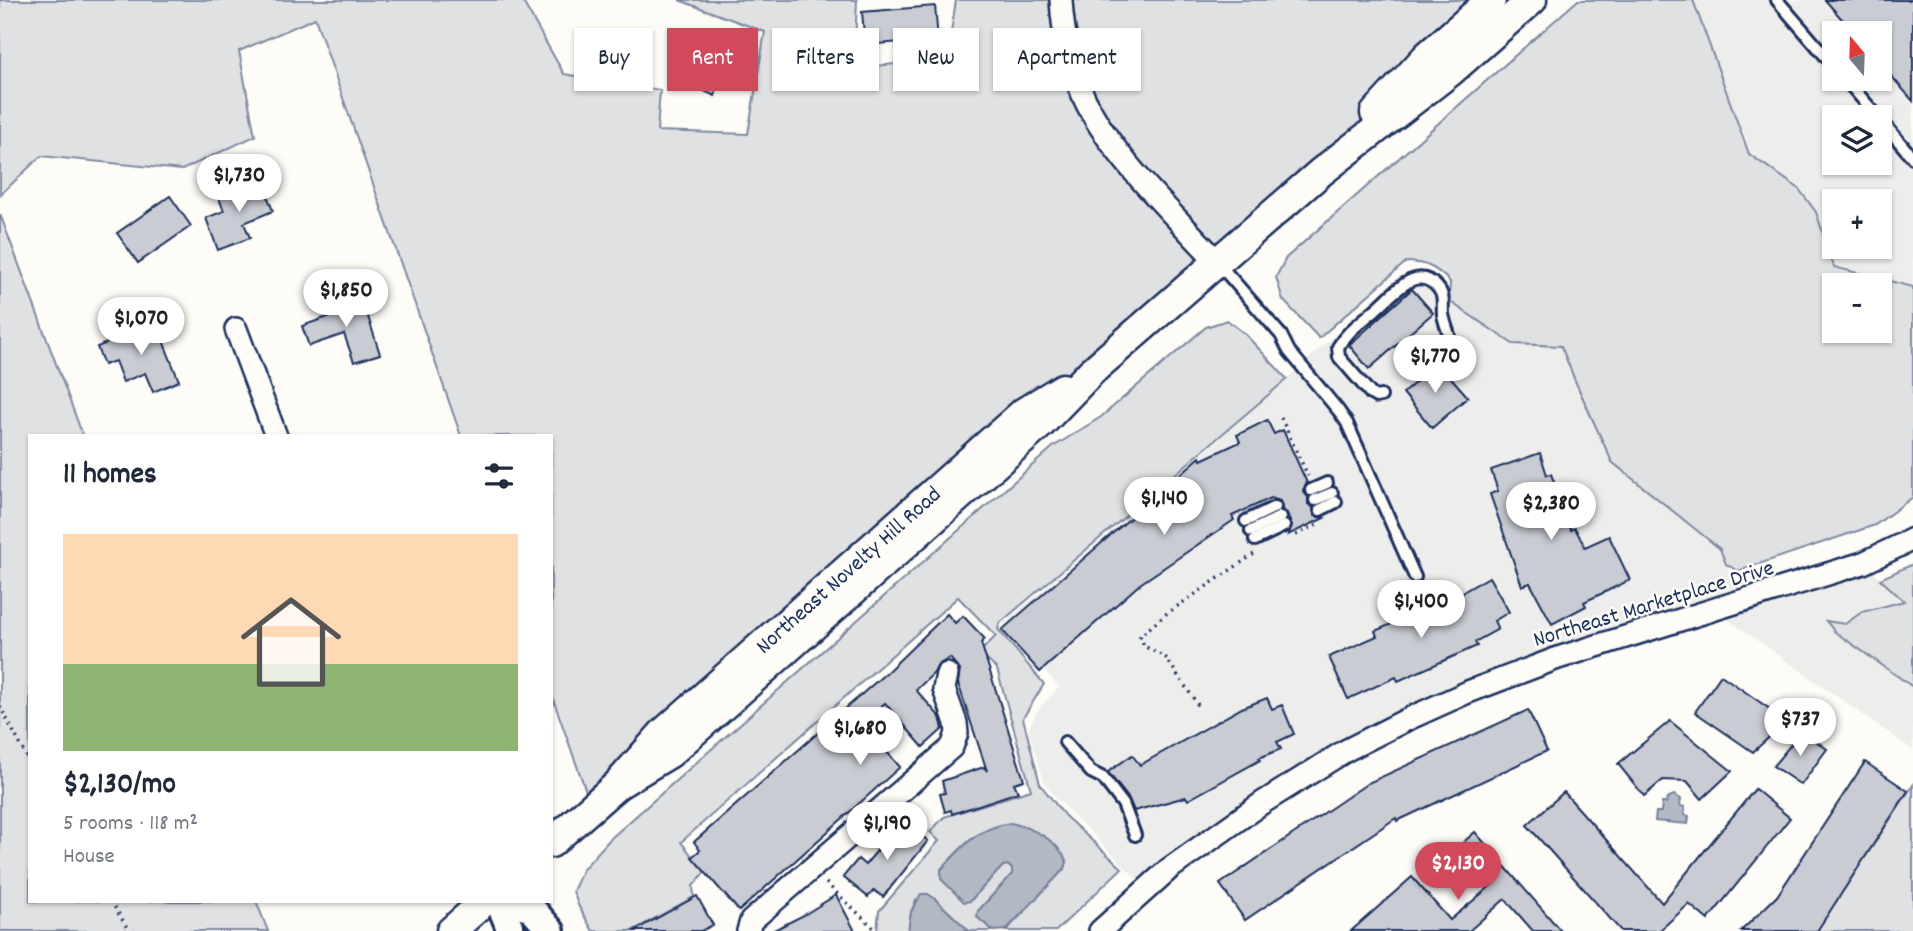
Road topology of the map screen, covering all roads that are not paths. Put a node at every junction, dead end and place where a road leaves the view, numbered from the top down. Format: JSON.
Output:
{"nodes":[{"id":1,"x":1061,"y":0,"type":"edge"},
{"id":2,"x":1491,"y":0,"type":"edge"},
{"id":3,"x":1532,"y":0,"type":"edge"},
{"id":4,"x":1777,"y":0,"type":"edge"},
{"id":5,"x":1822,"y":52,"type":"edge"},
{"id":6,"x":1855,"y":91,"type":"edge"},
{"id":7,"x":1868,"y":105,"type":"edge"},
{"id":8,"x":1892,"y":133,"type":"edge"},
{"id":9,"x":1913,"y":158,"type":"edge"},
{"id":10,"x":1321,"y":172,"type":"junction"},
{"id":11,"x":1217,"y":262,"type":"junction"},
{"id":12,"x":236,"y":329,"type":"dead end"},
{"id":13,"x":1449,"y":335,"type":"dead end"},
{"id":14,"x":1381,"y":396,"type":"dead end"},
{"id":15,"x":275,"y":434,"type":"edge"},
{"id":16,"x":1332,"y":493,"type":"joint"},
{"id":17,"x":1279,"y":517,"type":"joint"},
{"id":18,"x":1913,"y":539,"type":"edge"},
{"id":19,"x":1415,"y":577,"type":"dead end"},
{"id":20,"x":947,"y":674,"type":"dead end"},
{"id":21,"x":1065,"y":742,"type":"dead end"},
{"id":22,"x":1135,"y":835,"type":"dead end"},
{"id":23,"x":553,"y":841,"type":"edge"},
{"id":24,"x":483,"y":903,"type":"edge"},
{"id":25,"x":500,"y":903,"type":"edge"},
{"id":26,"x":519,"y":903,"type":"edge"},
{"id":27,"x":451,"y":931,"type":"edge"},
{"id":28,"x":511,"y":931,"type":"edge"},
{"id":29,"x":551,"y":931,"type":"edge"},
{"id":30,"x":748,"y":931,"type":"edge"},
{"id":31,"x":1100,"y":931,"type":"edge"}],
"edges":[{"from":1,"to":11,"type":"street"},
{"from":2,"to":10,"type":"main road","name":"Northeast Novelty Hill Road"},
{"from":3,"to":10,"type":"main road","name":"Northeast Novelty Hill Road"},
{"from":4,"to":5,"type":"lane"},
{"from":6,"to":7,"type":"lane"},
{"from":8,"to":9,"type":"lane"},
{"from":10,"to":11,"type":"main road","name":"Northeast Novelty Hill Road"},
{"from":11,"to":19,"type":"lane"},
{"from":11,"to":23,"type":"main road","name":"Northeast Novelty Hill Road"},
{"from":12,"to":15,"type":"street"},
{"from":13,"to":14,"type":"lane"},
{"from":16,"to":16,"type":"lane"},
{"from":17,"to":17,"type":"lane"},
{"from":18,"to":31,"type":"street","name":"Northeast Marketplace Drive"},
{"from":20,"to":30,"type":"street"},
{"from":21,"to":22,"type":"lane"},
{"from":24,"to":27,"type":"main road"},
{"from":25,"to":28,"type":"street"},
{"from":26,"to":29,"type":"street"}]}
